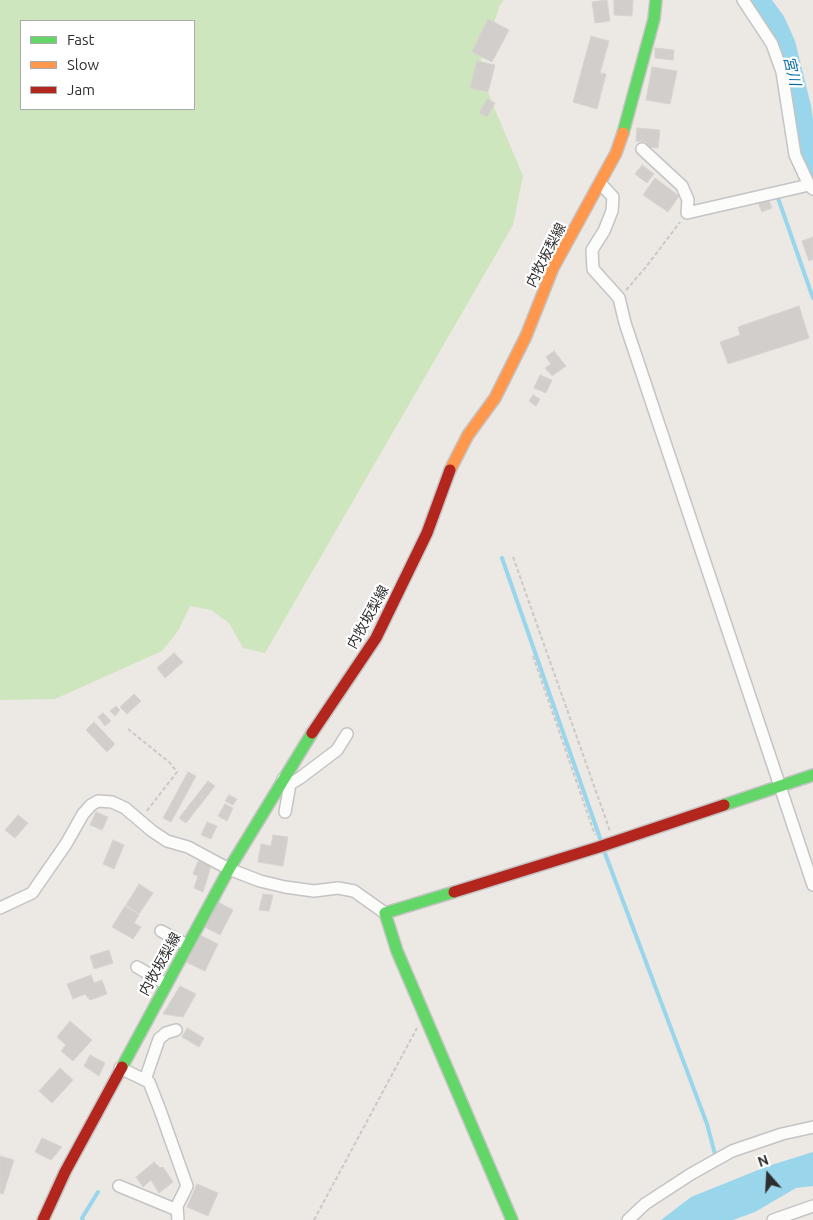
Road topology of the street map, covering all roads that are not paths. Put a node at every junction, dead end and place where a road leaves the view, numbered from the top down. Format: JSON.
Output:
{"nodes":[{"id":1,"x":656,"y":0,"type":"edge"},
{"id":2,"x":743,"y":0,"type":"edge"},
{"id":3,"x":642,"y":149,"type":"dead end"},
{"id":4,"x":600,"y":183,"type":"junction"},
{"id":5,"x":811,"y":187,"type":"edge"},
{"id":6,"x":347,"y":734,"type":"dead end"},
{"id":7,"x":813,"y":775,"type":"edge"},
{"id":8,"x":287,"y":782,"type":"junction"},
{"id":9,"x":778,"y":786,"type":"junction"},
{"id":10,"x":285,"y":812,"type":"dead end"},
{"id":11,"x":229,"y":869,"type":"junction"},
{"id":12,"x":813,"y":885,"type":"edge"},
{"id":13,"x":0,"y":908,"type":"edge"},
{"id":14,"x":385,"y":913,"type":"junction"},
{"id":15,"x":161,"y":931,"type":"dead end"},
{"id":16,"x":187,"y":945,"type":"junction"},
{"id":17,"x":137,"y":967,"type":"dead end"},
{"id":18,"x":166,"y":984,"type":"junction"},
{"id":19,"x":176,"y":1030,"type":"dead end"},
{"id":20,"x":120,"y":1068,"type":"junction"},
{"id":21,"x":145,"y":1080,"type":"junction"},
{"id":22,"x":813,"y":1127,"type":"edge"},
{"id":23,"x":119,"y":1186,"type":"dead end"},
{"id":24,"x":813,"y":1206,"type":"edge"},
{"id":25,"x":178,"y":1215,"type":"edge"},
{"id":26,"x":42,"y":1220,"type":"edge"},
{"id":27,"x":512,"y":1220,"type":"edge"},
{"id":28,"x":628,"y":1220,"type":"edge"},
{"id":29,"x":773,"y":1220,"type":"edge"}],
"edges":[{"from":1,"to":4,"type":"main road","name":"内牧坂梨線"},
{"from":2,"to":5,"type":"street"},
{"from":3,"to":5,"type":"street"},
{"from":4,"to":8,"type":"main road","name":"内牧坂梨線"},
{"from":4,"to":9,"type":"street"},
{"from":6,"to":8,"type":"street"},
{"from":7,"to":9,"type":"main road"},
{"from":8,"to":10,"type":"street"},
{"from":8,"to":11,"type":"main road","name":"内牧坂梨線"},
{"from":9,"to":12,"type":"street"},
{"from":9,"to":14,"type":"main road"},
{"from":11,"to":13,"type":"street"},
{"from":11,"to":14,"type":"street"},
{"from":11,"to":16,"type":"main road","name":"内牧坂梨線"},
{"from":14,"to":27,"type":"main road"},
{"from":15,"to":16,"type":"street"},
{"from":16,"to":18,"type":"main road","name":"内牧坂梨線"},
{"from":17,"to":18,"type":"street"},
{"from":18,"to":20,"type":"main road","name":"内牧坂梨線"},
{"from":19,"to":21,"type":"street"},
{"from":20,"to":21,"type":"street"},
{"from":20,"to":26,"type":"main road","name":"内牧坂梨線"},
{"from":21,"to":25,"type":"street"},
{"from":22,"to":28,"type":"street"},
{"from":23,"to":25,"type":"street"},
{"from":24,"to":29,"type":"street"}]}
